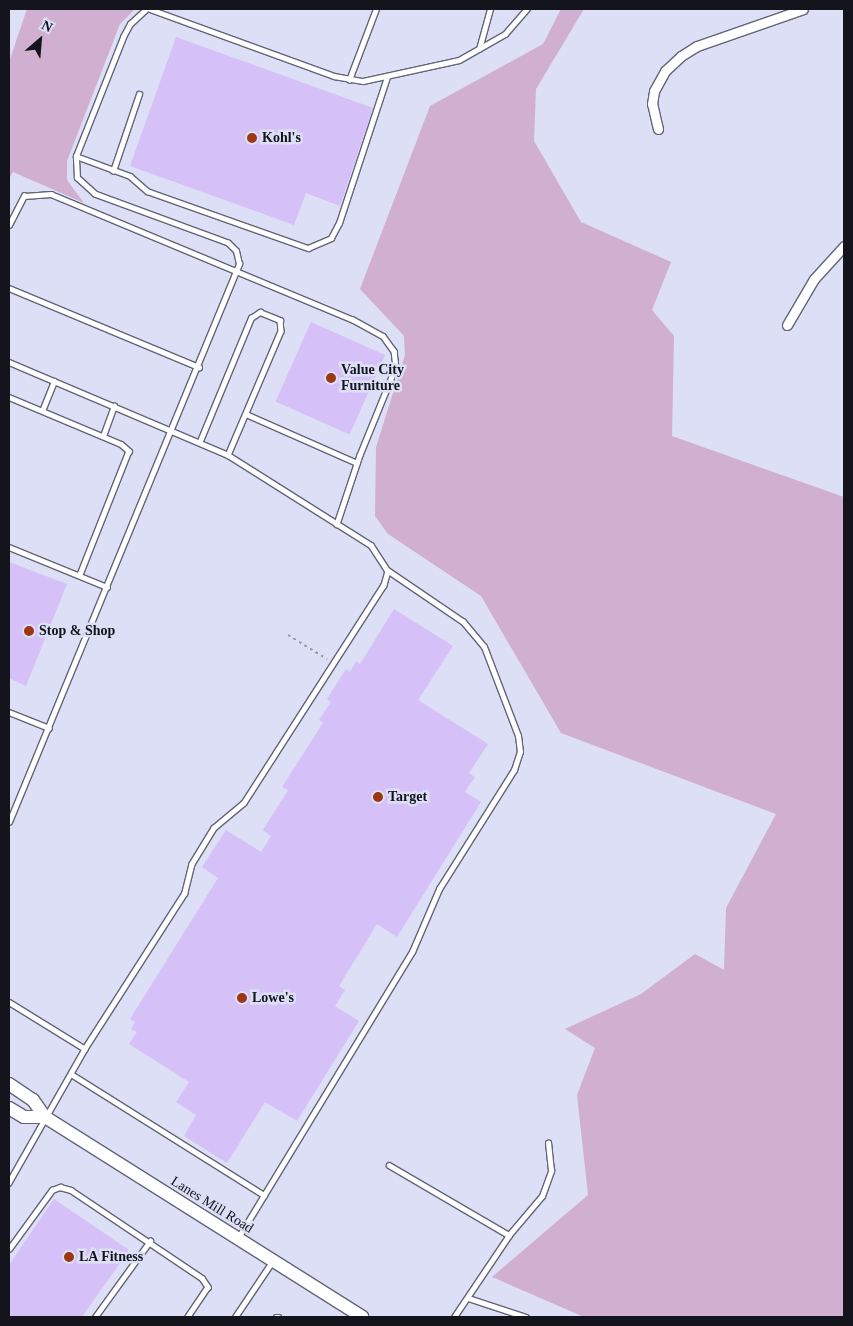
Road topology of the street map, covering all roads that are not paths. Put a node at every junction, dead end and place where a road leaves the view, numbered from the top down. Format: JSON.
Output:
{"nodes":[{"id":1,"x":146,"y":9,"type":"edge"},
{"id":2,"x":150,"y":9,"type":"edge"},
{"id":3,"x":376,"y":9,"type":"edge"},
{"id":4,"x":490,"y":9,"type":"edge"},
{"id":5,"x":527,"y":9,"type":"edge"},
{"id":6,"x":803,"y":9,"type":"edge"},
{"id":7,"x":478,"y":49,"type":"junction"},
{"id":8,"x":387,"y":77,"type":"junction"},
{"id":9,"x":350,"y":80,"type":"junction"},
{"id":10,"x":139,"y":94,"type":"dead end"},
{"id":11,"x":658,"y":129,"type":"dead end"},
{"id":12,"x":76,"y":156,"type":"junction"},
{"id":13,"x":113,"y":171,"type":"junction"},
{"id":14,"x":9,"y":225,"type":"edge"},
{"id":15,"x":844,"y":246,"type":"edge"},
{"id":16,"x":237,"y":272,"type":"junction"},
{"id":17,"x":9,"y":288,"type":"edge"},
{"id":18,"x":786,"y":325,"type":"dead end"},
{"id":19,"x":9,"y":362,"type":"edge"},
{"id":20,"x":199,"y":366,"type":"junction"},
{"id":21,"x":54,"y":381,"type":"junction"},
{"id":22,"x":9,"y":397,"type":"edge"},
{"id":23,"x":114,"y":406,"type":"junction"},
{"id":24,"x":42,"y":411,"type":"junction"},
{"id":25,"x":246,"y":414,"type":"junction"},
{"id":26,"x":173,"y":430,"type":"junction"},
{"id":27,"x":103,"y":436,"type":"junction"},
{"id":28,"x":200,"y":441,"type":"junction"},
{"id":29,"x":228,"y":455,"type":"junction"},
{"id":30,"x":358,"y":463,"type":"junction"},
{"id":31,"x":337,"y":524,"type":"junction"},
{"id":32,"x":9,"y":547,"type":"edge"},
{"id":33,"x":388,"y":571,"type":"junction"},
{"id":34,"x":80,"y":575,"type":"junction"},
{"id":35,"x":108,"y":587,"type":"junction"},
{"id":36,"x":9,"y":712,"type":"edge"},
{"id":37,"x":49,"y":728,"type":"junction"},
{"id":38,"x":9,"y":822,"type":"edge"},
{"id":39,"x":9,"y":1002,"type":"edge"},
{"id":40,"x":85,"y":1049,"type":"junction"},
{"id":41,"x":71,"y":1074,"type":"junction"},
{"id":42,"x":9,"y":1084,"type":"edge"},
{"id":43,"x":9,"y":1108,"type":"edge"},
{"id":44,"x":45,"y":1117,"type":"junction"},
{"id":45,"x":548,"y":1143,"type":"dead end"},
{"id":46,"x":389,"y":1165,"type":"dead end"},
{"id":47,"x":9,"y":1183,"type":"edge"},
{"id":48,"x":264,"y":1195,"type":"junction"},
{"id":49,"x":509,"y":1235,"type":"junction"},
{"id":50,"x":238,"y":1239,"type":"junction"},
{"id":51,"x":150,"y":1241,"type":"junction"},
{"id":52,"x":9,"y":1250,"type":"edge"},
{"id":53,"x":273,"y":1261,"type":"junction"},
{"id":54,"x":468,"y":1298,"type":"junction"},
{"id":55,"x":95,"y":1317,"type":"edge"},
{"id":56,"x":188,"y":1317,"type":"edge"},
{"id":57,"x":235,"y":1317,"type":"edge"},
{"id":58,"x":362,"y":1317,"type":"edge"},
{"id":59,"x":454,"y":1317,"type":"edge"},
{"id":60,"x":526,"y":1317,"type":"edge"}],
"edges":[{"from":1,"to":12,"type":"lane"},
{"from":2,"to":9,"type":"lane"},
{"from":3,"to":9,"type":"lane"},
{"from":4,"to":7,"type":"lane"},
{"from":5,"to":7,"type":"lane"},
{"from":6,"to":11,"type":"street"},
{"from":7,"to":8,"type":"lane"},
{"from":8,"to":9,"type":"lane"},
{"from":8,"to":13,"type":"lane"},
{"from":10,"to":13,"type":"lane"},
{"from":12,"to":13,"type":"lane"},
{"from":12,"to":16,"type":"lane"},
{"from":14,"to":16,"type":"lane"},
{"from":15,"to":18,"type":"street"},
{"from":16,"to":20,"type":"lane"},
{"from":16,"to":30,"type":"lane"},
{"from":17,"to":20,"type":"lane"},
{"from":19,"to":21,"type":"lane"},
{"from":20,"to":26,"type":"lane"},
{"from":21,"to":23,"type":"lane"},
{"from":21,"to":24,"type":"lane"},
{"from":22,"to":24,"type":"lane"},
{"from":23,"to":26,"type":"lane"},
{"from":23,"to":27,"type":"lane"},
{"from":24,"to":27,"type":"lane"},
{"from":25,"to":28,"type":"lane"},
{"from":25,"to":29,"type":"lane"},
{"from":25,"to":30,"type":"lane"},
{"from":26,"to":28,"type":"lane"},
{"from":26,"to":35,"type":"lane"},
{"from":27,"to":34,"type":"lane"},
{"from":28,"to":29,"type":"lane"},
{"from":29,"to":31,"type":"lane"},
{"from":30,"to":31,"type":"lane"},
{"from":31,"to":33,"type":"lane"},
{"from":32,"to":34,"type":"lane"},
{"from":33,"to":40,"type":"lane"},
{"from":33,"to":48,"type":"lane"},
{"from":34,"to":35,"type":"lane"},
{"from":35,"to":37,"type":"lane"},
{"from":36,"to":37,"type":"lane"},
{"from":37,"to":38,"type":"lane"},
{"from":39,"to":40,"type":"lane"},
{"from":40,"to":41,"type":"lane"},
{"from":41,"to":44,"type":"lane"},
{"from":41,"to":48,"type":"lane"},
{"from":42,"to":44,"type":"street","name":"Lanes Mill Road"},
{"from":43,"to":44,"type":"street","name":"Lanes Mill Road"},
{"from":44,"to":47,"type":"lane"},
{"from":44,"to":50,"type":"street","name":"Lanes Mill Road"},
{"from":45,"to":49,"type":"lane"},
{"from":46,"to":49,"type":"lane"},
{"from":48,"to":50,"type":"lane"},
{"from":49,"to":54,"type":"lane"},
{"from":50,"to":53,"type":"street","name":"Lanes Mill Road"},
{"from":51,"to":52,"type":"lane"},
{"from":51,"to":55,"type":"lane"},
{"from":51,"to":56,"type":"lane"},
{"from":53,"to":57,"type":"lane"},
{"from":53,"to":58,"type":"street","name":"Lanes Mill Road"},
{"from":54,"to":59,"type":"lane"},
{"from":54,"to":60,"type":"lane"}]}
